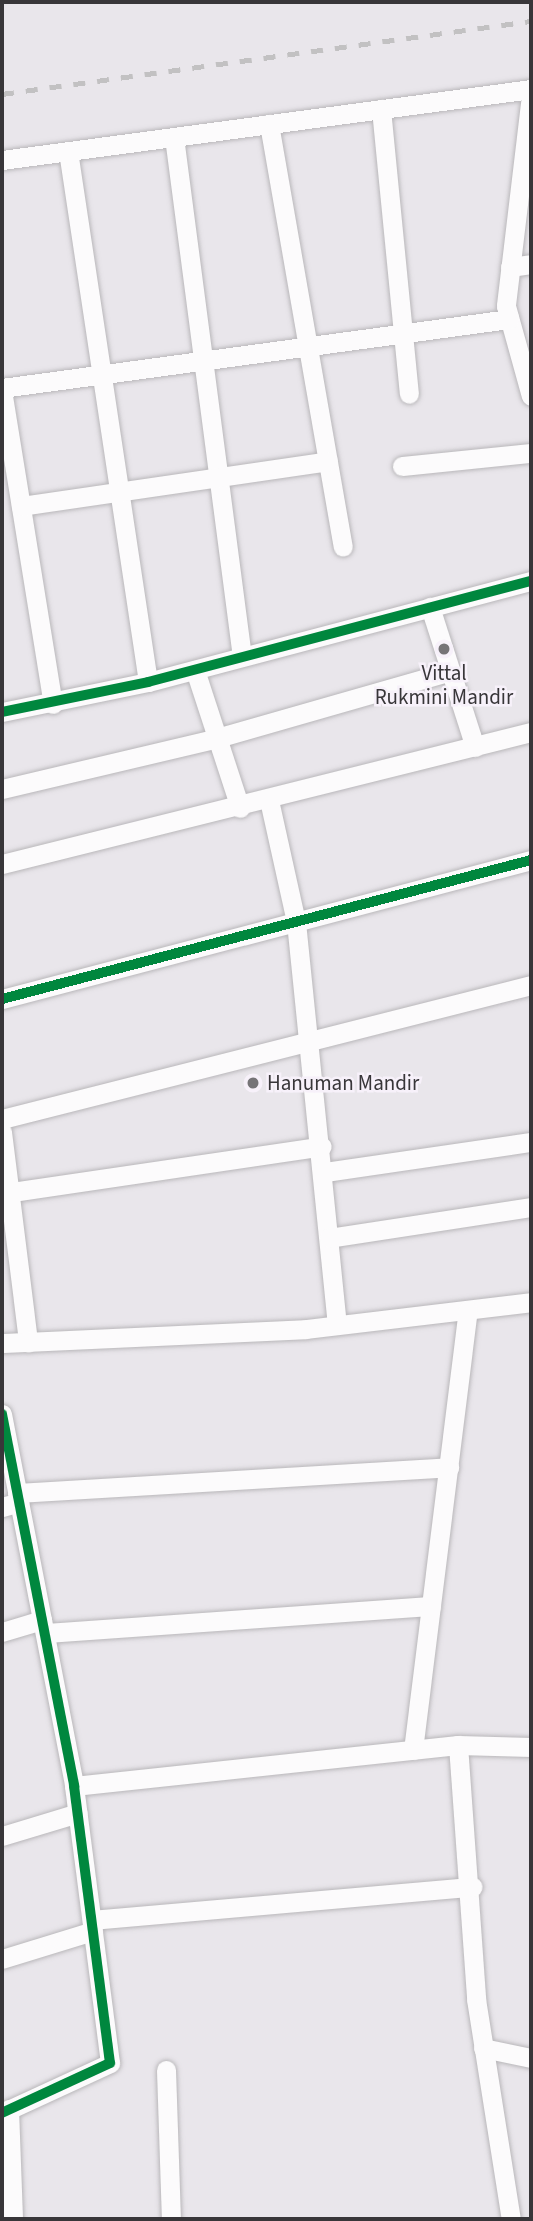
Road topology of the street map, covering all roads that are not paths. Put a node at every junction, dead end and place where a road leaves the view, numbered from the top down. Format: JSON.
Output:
{"nodes":[{"id":1,"x":531,"y":89,"type":"edge"},
{"id":2,"x":531,"y":95,"type":"edge"},
{"id":3,"x":381,"y":109,"type":"junction"},
{"id":4,"x":269,"y":124,"type":"junction"},
{"id":5,"x":174,"y":137,"type":"junction"},
{"id":6,"x":68,"y":151,"type":"junction"},
{"id":7,"x":2,"y":160,"type":"edge"},
{"id":8,"x":531,"y":264,"type":"edge"},
{"id":9,"x":510,"y":267,"type":"junction"},
{"id":10,"x":509,"y":319,"type":"junction"},
{"id":11,"x":401,"y":332,"type":"junction"},
{"id":12,"x":308,"y":347,"type":"junction"},
{"id":13,"x":203,"y":363,"type":"junction"},
{"id":14,"x":100,"y":376,"type":"junction"},
{"id":15,"x":2,"y":389,"type":"edge"},
{"id":16,"x":408,"y":394,"type":"dead end"},
{"id":17,"x":531,"y":396,"type":"edge"},
{"id":18,"x":531,"y":453,"type":"edge"},
{"id":19,"x":328,"y":461,"type":"junction"},
{"id":20,"x":402,"y":466,"type":"dead end"},
{"id":21,"x":218,"y":477,"type":"junction"},
{"id":22,"x":119,"y":495,"type":"junction"},
{"id":23,"x":21,"y":506,"type":"junction"},
{"id":24,"x":343,"y":547,"type":"dead end"},
{"id":25,"x":531,"y":580,"type":"edge"},
{"id":26,"x":430,"y":607,"type":"junction"},
{"id":27,"x":242,"y":657,"type":"junction"},
{"id":28,"x":195,"y":670,"type":"junction"},
{"id":29,"x":451,"y":671,"type":"junction"},
{"id":30,"x":148,"y":682,"type":"junction"},
{"id":31,"x":53,"y":704,"type":"junction"},
{"id":32,"x":2,"y":712,"type":"edge"},
{"id":33,"x":531,"y":732,"type":"edge"},
{"id":34,"x":218,"y":738,"type":"junction"},
{"id":35,"x":475,"y":747,"type":"junction"},
{"id":36,"x":2,"y":789,"type":"edge"},
{"id":37,"x":269,"y":800,"type":"junction"},
{"id":38,"x":240,"y":808,"type":"junction"},
{"id":39,"x":531,"y":860,"type":"edge"},
{"id":40,"x":2,"y":864,"type":"edge"},
{"id":41,"x":296,"y":922,"type":"junction"},
{"id":42,"x":531,"y":985,"type":"edge"},
{"id":43,"x":2,"y":999,"type":"edge"},
{"id":44,"x":311,"y":1044,"type":"junction"},
{"id":45,"x":2,"y":1119,"type":"edge"},
{"id":46,"x":2,"y":1132,"type":"edge"},
{"id":47,"x":531,"y":1142,"type":"edge"},
{"id":48,"x":322,"y":1146,"type":"junction"},
{"id":49,"x":325,"y":1172,"type":"junction"},
{"id":50,"x":9,"y":1200,"type":"edge"},
{"id":51,"x":531,"y":1207,"type":"edge"},
{"id":52,"x":329,"y":1238,"type":"junction"},
{"id":53,"x":10,"y":1269,"type":"edge"},
{"id":54,"x":531,"y":1302,"type":"edge"},
{"id":55,"x":468,"y":1310,"type":"junction"},
{"id":56,"x":337,"y":1325,"type":"junction"},
{"id":57,"x":28,"y":1342,"type":"junction"},
{"id":58,"x":2,"y":1343,"type":"edge"},
{"id":59,"x":2,"y":1414,"type":"edge"},
{"id":60,"x":449,"y":1467,"type":"junction"},
{"id":61,"x":13,"y":1501,"type":"edge"},
{"id":62,"x":431,"y":1606,"type":"junction"},
{"id":63,"x":43,"y":1627,"type":"junction"},
{"id":64,"x":2,"y":1632,"type":"edge"},
{"id":65,"x":458,"y":1745,"type":"junction"},
{"id":66,"x":531,"y":1747,"type":"edge"},
{"id":67,"x":413,"y":1750,"type":"junction"},
{"id":68,"x":74,"y":1786,"type":"junction"},
{"id":69,"x":78,"y":1813,"type":"junction"},
{"id":70,"x":2,"y":1836,"type":"edge"},
{"id":71,"x":473,"y":1887,"type":"junction"},
{"id":72,"x":92,"y":1926,"type":"junction"},
{"id":73,"x":2,"y":1959,"type":"edge"},
{"id":74,"x":483,"y":2048,"type":"junction"},
{"id":75,"x":531,"y":2058,"type":"edge"},
{"id":76,"x":166,"y":2070,"type":"dead end"},
{"id":77,"x":6,"y":2111,"type":"edge"},
{"id":78,"x":13,"y":2219,"type":"edge"},
{"id":79,"x":171,"y":2219,"type":"edge"},
{"id":80,"x":510,"y":2219,"type":"edge"}],
"edges":[{"from":1,"to":3,"type":"street"},
{"from":2,"to":9,"type":"street"},
{"from":3,"to":4,"type":"street"},
{"from":3,"to":11,"type":"street"},
{"from":4,"to":5,"type":"street"},
{"from":4,"to":12,"type":"street"},
{"from":5,"to":6,"type":"street"},
{"from":5,"to":13,"type":"street"},
{"from":6,"to":7,"type":"street"},
{"from":6,"to":14,"type":"street"},
{"from":8,"to":9,"type":"street"},
{"from":9,"to":10,"type":"street"},
{"from":10,"to":11,"type":"street"},
{"from":10,"to":17,"type":"street"},
{"from":11,"to":12,"type":"street"},
{"from":11,"to":16,"type":"street"},
{"from":12,"to":13,"type":"street"},
{"from":12,"to":19,"type":"street"},
{"from":13,"to":14,"type":"street"},
{"from":13,"to":21,"type":"street"},
{"from":14,"to":15,"type":"street"},
{"from":14,"to":22,"type":"street"},
{"from":15,"to":23,"type":"street"},
{"from":18,"to":20,"type":"street"},
{"from":19,"to":21,"type":"street"},
{"from":19,"to":24,"type":"street"},
{"from":21,"to":22,"type":"street"},
{"from":21,"to":27,"type":"street"},
{"from":22,"to":23,"type":"street"},
{"from":22,"to":30,"type":"street"},
{"from":23,"to":31,"type":"street"},
{"from":25,"to":26,"type":"street"},
{"from":26,"to":27,"type":"street"},
{"from":26,"to":29,"type":"street"},
{"from":27,"to":28,"type":"street"},
{"from":28,"to":30,"type":"street"},
{"from":28,"to":34,"type":"street"},
{"from":29,"to":34,"type":"street"},
{"from":29,"to":35,"type":"street"},
{"from":30,"to":31,"type":"street"},
{"from":31,"to":32,"type":"street"},
{"from":33,"to":35,"type":"street"},
{"from":34,"to":36,"type":"street"},
{"from":34,"to":38,"type":"street"},
{"from":35,"to":37,"type":"street"},
{"from":37,"to":38,"type":"street"},
{"from":37,"to":41,"type":"street"},
{"from":38,"to":40,"type":"street"},
{"from":39,"to":41,"type":"street"},
{"from":41,"to":43,"type":"street"},
{"from":41,"to":44,"type":"street"},
{"from":42,"to":44,"type":"street"},
{"from":44,"to":45,"type":"street"},
{"from":44,"to":48,"type":"street"},
{"from":46,"to":50,"type":"street"},
{"from":47,"to":49,"type":"street"},
{"from":48,"to":49,"type":"street"},
{"from":48,"to":50,"type":"street"},
{"from":49,"to":52,"type":"street"},
{"from":50,"to":53,"type":"street"},
{"from":51,"to":52,"type":"street"},
{"from":52,"to":56,"type":"street"},
{"from":53,"to":57,"type":"street"},
{"from":54,"to":55,"type":"street"},
{"from":55,"to":56,"type":"street"},
{"from":55,"to":60,"type":"street"},
{"from":56,"to":57,"type":"street"},
{"from":57,"to":58,"type":"street"},
{"from":59,"to":61,"type":"street"},
{"from":60,"to":61,"type":"street"},
{"from":60,"to":62,"type":"street"},
{"from":61,"to":63,"type":"street"},
{"from":62,"to":63,"type":"street"},
{"from":62,"to":67,"type":"street"},
{"from":63,"to":64,"type":"street"},
{"from":63,"to":68,"type":"street"},
{"from":65,"to":66,"type":"street"},
{"from":65,"to":67,"type":"street"},
{"from":65,"to":71,"type":"street"},
{"from":67,"to":68,"type":"street"},
{"from":68,"to":69,"type":"street"},
{"from":69,"to":70,"type":"street"},
{"from":69,"to":72,"type":"street"},
{"from":71,"to":72,"type":"street"},
{"from":71,"to":74,"type":"street"},
{"from":72,"to":73,"type":"street"},
{"from":72,"to":77,"type":"street"},
{"from":74,"to":75,"type":"street"},
{"from":74,"to":80,"type":"street"},
{"from":76,"to":79,"type":"street"},
{"from":77,"to":78,"type":"street"}]}
